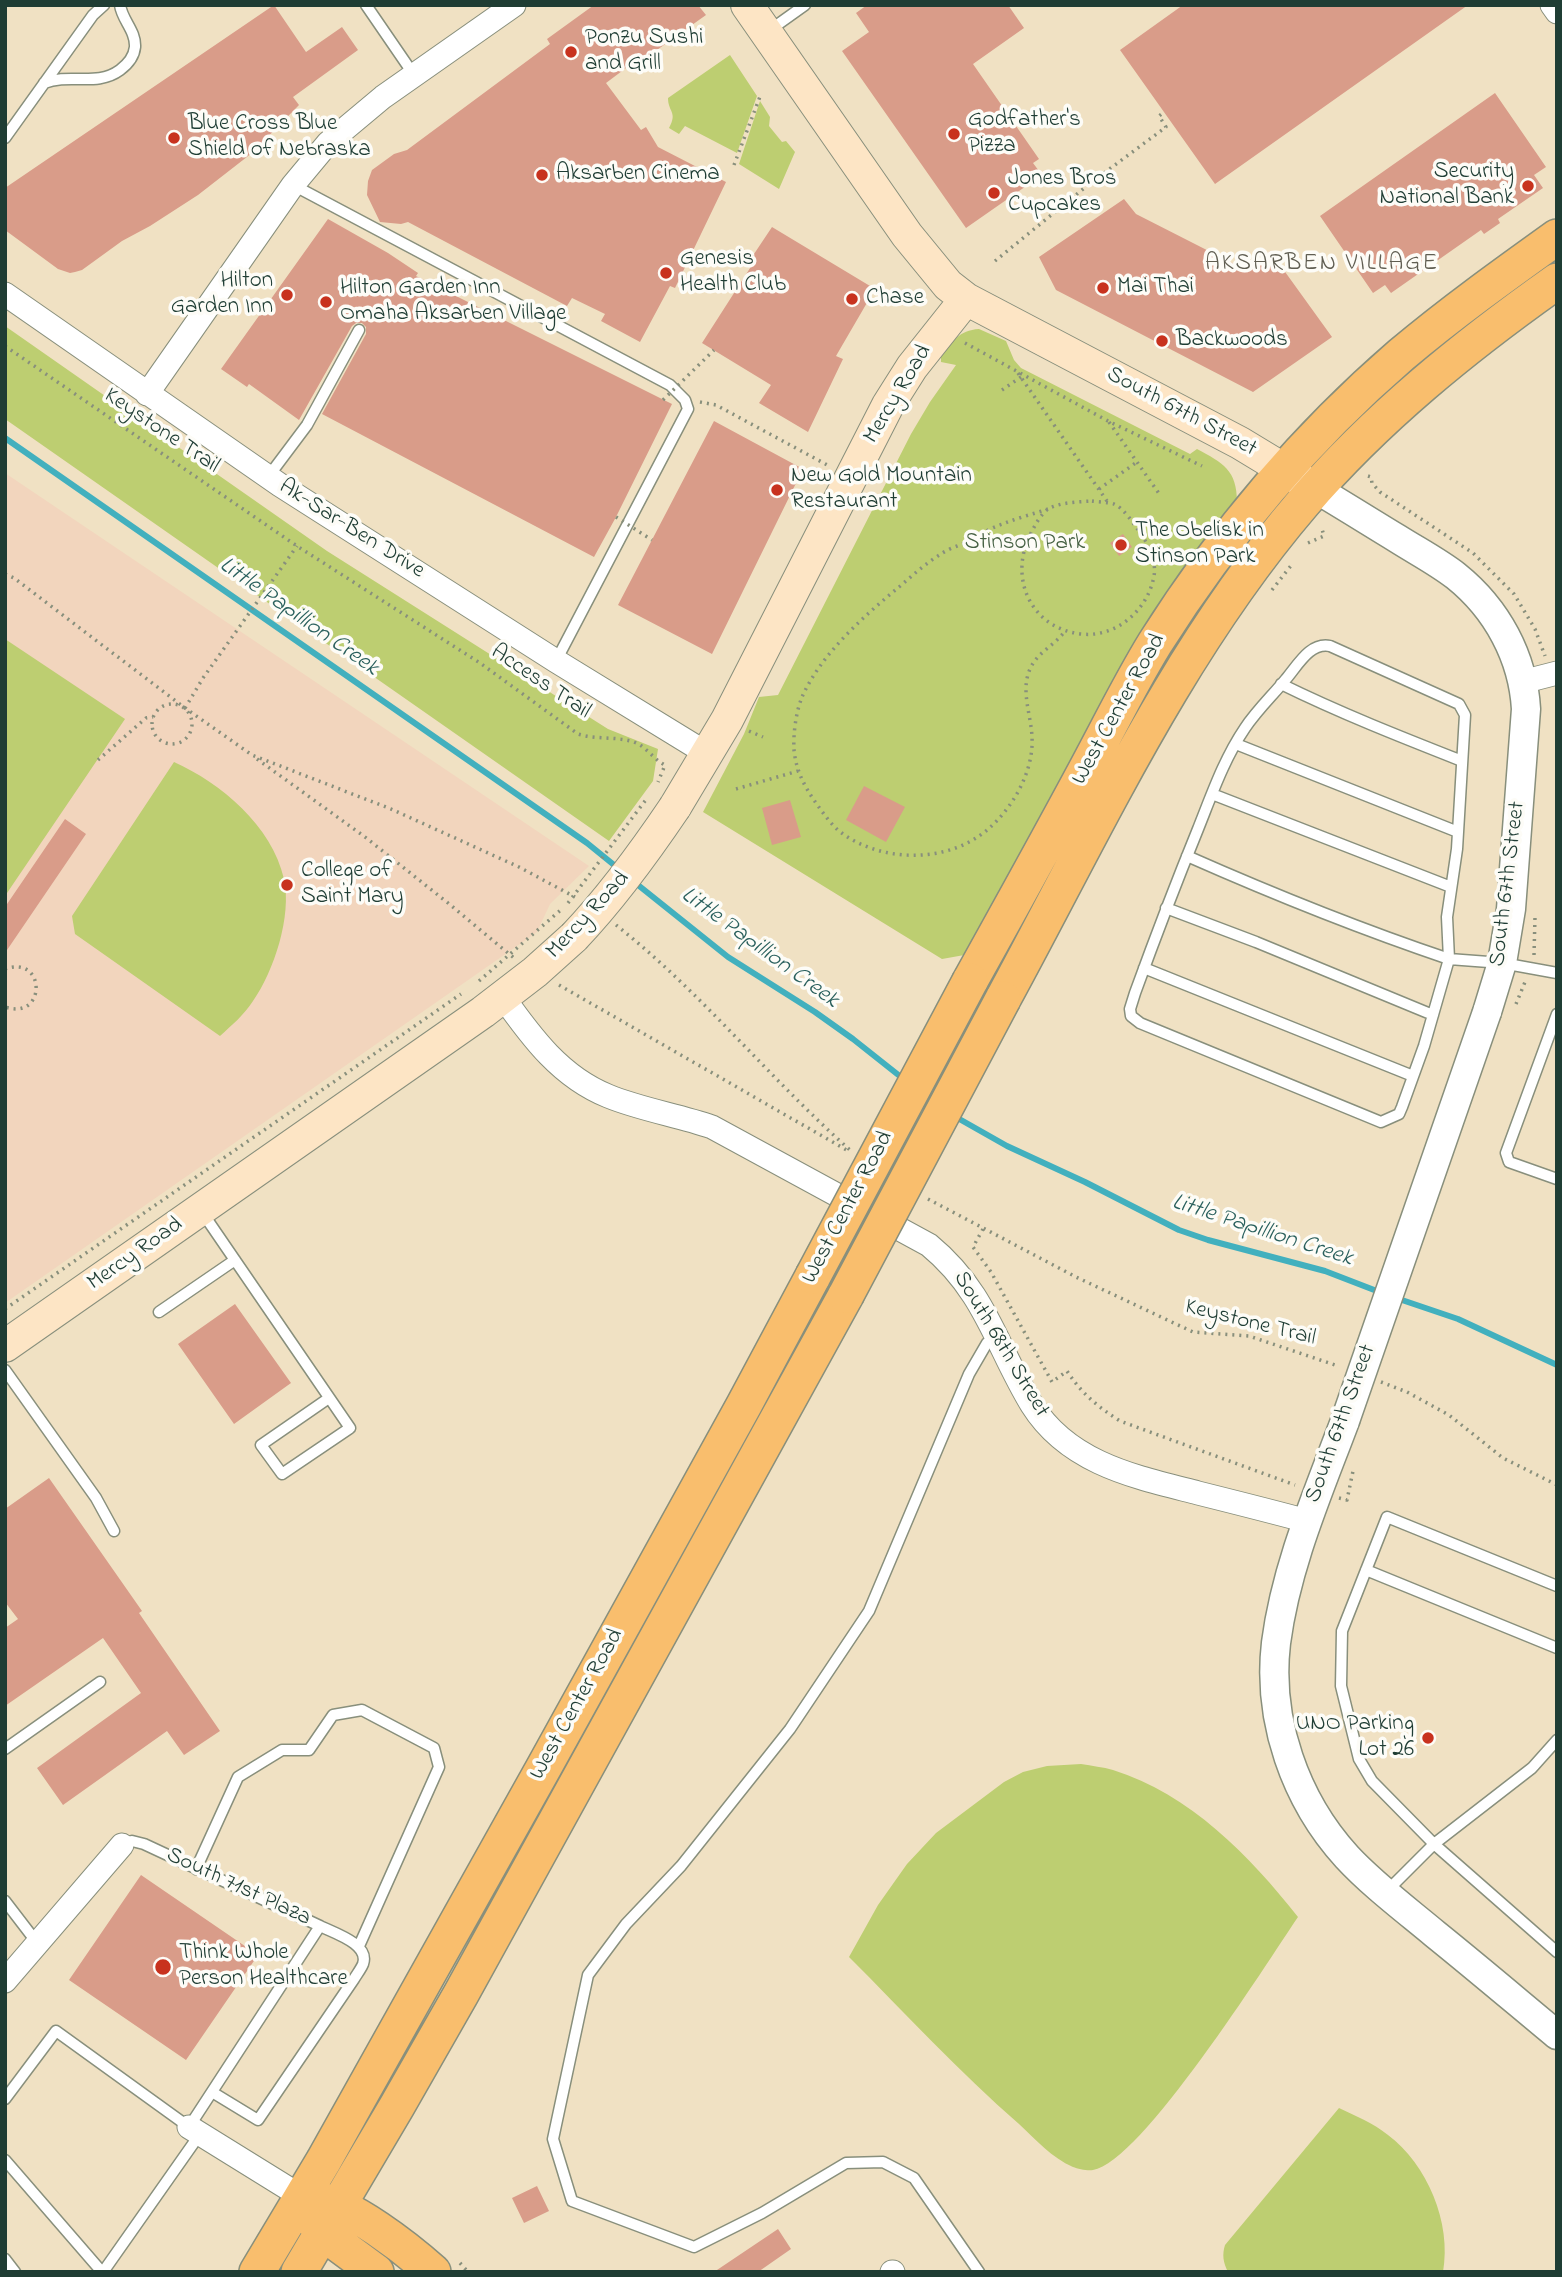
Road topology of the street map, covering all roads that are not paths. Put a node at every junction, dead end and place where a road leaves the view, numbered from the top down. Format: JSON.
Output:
{"nodes":[{"id":1,"x":104,"y":5,"type":"edge"},
{"id":2,"x":120,"y":5,"type":"edge"},
{"id":3,"x":366,"y":5,"type":"edge"},
{"id":4,"x":514,"y":5,"type":"edge"},
{"id":5,"x":747,"y":5,"type":"edge"},
{"id":6,"x":805,"y":5,"type":"edge"},
{"id":7,"x":1552,"y":5,"type":"edge"},
{"id":8,"x":1557,"y":12,"type":"edge"},
{"id":9,"x":766,"y":33,"type":"junction"},
{"id":10,"x":414,"y":75,"type":"junction"},
{"id":11,"x":44,"y":83,"type":"junction"},
{"id":12,"x":5,"y":138,"type":"edge"},
{"id":13,"x":293,"y":185,"type":"junction"},
{"id":14,"x":1557,"y":237,"type":"edge"},
{"id":15,"x":1557,"y":281,"type":"edge"},
{"id":16,"x":5,"y":294,"type":"edge"},
{"id":17,"x":966,"y":299,"type":"junction"},
{"id":18,"x":359,"y":330,"type":"dead end"},
{"id":19,"x":147,"y":394,"type":"junction"},
{"id":20,"x":1285,"y":470,"type":"junction"},
{"id":21,"x":268,"y":477,"type":"junction"},
{"id":22,"x":1315,"y":489,"type":"junction"},
{"id":23,"x":556,"y":661,"type":"junction"},
{"id":24,"x":1557,"y":673,"type":"edge"},
{"id":25,"x":1522,"y":682,"type":"junction"},
{"id":26,"x":1281,"y":684,"type":"junction"},
{"id":27,"x":1236,"y":744,"type":"junction"},
{"id":28,"x":706,"y":753,"type":"junction"},
{"id":29,"x":1462,"y":761,"type":"junction"},
{"id":30,"x":1212,"y":794,"type":"junction"},
{"id":31,"x":1458,"y":832,"type":"junction"},
{"id":32,"x":1187,"y":856,"type":"junction"},
{"id":33,"x":1451,"y":887,"type":"junction"},
{"id":34,"x":1166,"y":908,"type":"junction"},
{"id":35,"x":1449,"y":959,"type":"junction"},
{"id":36,"x":1502,"y":963,"type":"junction"},
{"id":37,"x":1144,"y":968,"type":"junction"},
{"id":38,"x":1557,"y":973,"type":"edge"},
{"id":39,"x":503,"y":997,"type":"junction"},
{"id":40,"x":1557,"y":1014,"type":"edge"},
{"id":41,"x":1433,"y":1015,"type":"junction"},
{"id":42,"x":1413,"y":1076,"type":"junction"},
{"id":43,"x":1557,"y":1179,"type":"edge"},
{"id":44,"x":201,"y":1210,"type":"junction"},
{"id":45,"x":235,"y":1260,"type":"junction"},
{"id":46,"x":159,"y":1312,"type":"dead end"},
{"id":47,"x":1002,"y":1334,"type":"junction"},
{"id":48,"x":5,"y":1346,"type":"edge"},
{"id":49,"x":5,"y":1370,"type":"edge"},
{"id":50,"x":329,"y":1398,"type":"junction"},
{"id":51,"x":1307,"y":1521,"type":"junction"},
{"id":52,"x":114,"y":1531,"type":"dead end"},
{"id":53,"x":1366,"y":1570,"type":"junction"},
{"id":54,"x":1557,"y":1586,"type":"edge"},
{"id":55,"x":1557,"y":1648,"type":"edge"},
{"id":56,"x":100,"y":1682,"type":"dead end"},
{"id":57,"x":1557,"y":1740,"type":"edge"},
{"id":58,"x":5,"y":1749,"type":"edge"},
{"id":59,"x":1434,"y":1844,"type":"junction"},
{"id":60,"x":122,"y":1845,"type":"joint"},
{"id":61,"x":196,"y":1869,"type":"junction"},
{"id":62,"x":1385,"y":1892,"type":"junction"},
{"id":63,"x":5,"y":1901,"type":"edge"},
{"id":64,"x":320,"y":1926,"type":"junction"},
{"id":65,"x":38,"y":1944,"type":"junction"},
{"id":66,"x":359,"y":1946,"type":"junction"},
{"id":67,"x":1557,"y":1952,"type":"edge"},
{"id":68,"x":5,"y":1981,"type":"edge"},
{"id":69,"x":1557,"y":2035,"type":"edge"},
{"id":70,"x":212,"y":2092,"type":"junction"},
{"id":71,"x":5,"y":2099,"type":"edge"},
{"id":72,"x":195,"y":2130,"type":"junction"},
{"id":73,"x":5,"y":2160,"type":"edge"},
{"id":74,"x":302,"y":2197,"type":"junction"},
{"id":75,"x":331,"y":2220,"type":"junction"},
{"id":76,"x":5,"y":2259,"type":"edge"},
{"id":77,"x":15,"y":2272,"type":"edge"},
{"id":78,"x":103,"y":2272,"type":"edge"},
{"id":79,"x":257,"y":2272,"type":"edge"},
{"id":80,"x":299,"y":2272,"type":"edge"},
{"id":81,"x":376,"y":2272,"type":"edge"},
{"id":82,"x":433,"y":2272,"type":"edge"},
{"id":83,"x":979,"y":2272,"type":"edge"}],
"edges":[{"from":1,"to":11,"type":"lane"},
{"from":2,"to":11,"type":"lane"},
{"from":3,"to":10,"type":"lane"},
{"from":4,"to":10,"type":"street"},
{"from":5,"to":9,"type":"main road","name":"South 67th Street"},
{"from":6,"to":9,"type":"lane"},
{"from":7,"to":8,"type":"street"},
{"from":9,"to":17,"type":"main road","name":"South 67th Street"},
{"from":10,"to":13,"type":"street"},
{"from":11,"to":12,"type":"lane"},
{"from":13,"to":19,"type":"street"},
{"from":13,"to":23,"type":"lane"},
{"from":14,"to":20,"type":"main road","name":"West Center Road"},
{"from":15,"to":22,"type":"main road","name":"West Center Road"},
{"from":16,"to":19,"type":"street","name":"Ak-Sar-Ben Drive"},
{"from":17,"to":20,"type":"main road","name":"South 67th Street"},
{"from":17,"to":28,"type":"main road","name":"Mercy Road"},
{"from":18,"to":21,"type":"lane"},
{"from":19,"to":21,"type":"street","name":"Ak-Sar-Ben Drive"},
{"from":20,"to":22,"type":"main road","name":"South 67th Street"},
{"from":20,"to":74,"type":"main road","name":"West Center Road","bridge":true},
{"from":21,"to":23,"type":"street","name":"Ak-Sar-Ben Drive"},
{"from":22,"to":25,"type":"street","name":"South 67th Street"},
{"from":22,"to":75,"type":"main road","name":"West Center Road","bridge":true},
{"from":23,"to":28,"type":"street","name":"Ak-Sar-Ben Drive"},
{"from":24,"to":25,"type":"street"},
{"from":25,"to":36,"type":"street","name":"South 67th Street"},
{"from":26,"to":27,"type":"lane"},
{"from":26,"to":29,"type":"lane"},
{"from":26,"to":29,"type":"lane"},
{"from":27,"to":30,"type":"lane"},
{"from":27,"to":31,"type":"lane"},
{"from":28,"to":39,"type":"main road","name":"Mercy Road","bridge":true},
{"from":29,"to":31,"type":"lane"},
{"from":30,"to":32,"type":"lane"},
{"from":30,"to":33,"type":"lane"},
{"from":31,"to":33,"type":"lane"},
{"from":32,"to":34,"type":"lane"},
{"from":32,"to":35,"type":"lane"},
{"from":33,"to":35,"type":"lane"},
{"from":34,"to":37,"type":"lane"},
{"from":34,"to":41,"type":"lane"},
{"from":35,"to":36,"type":"lane"},
{"from":35,"to":41,"type":"lane"},
{"from":36,"to":38,"type":"lane"},
{"from":36,"to":51,"type":"street","name":"South 67th Street","bridge":true},
{"from":37,"to":42,"type":"lane"},
{"from":37,"to":42,"type":"lane"},
{"from":39,"to":44,"type":"main road","name":"Mercy Road"},
{"from":39,"to":47,"type":"street","name":"South 68th Street"},
{"from":40,"to":43,"type":"lane"},
{"from":41,"to":42,"type":"lane"},
{"from":44,"to":45,"type":"lane"},
{"from":44,"to":48,"type":"main road","name":"Mercy Road"},
{"from":45,"to":46,"type":"lane"},
{"from":45,"to":50,"type":"lane"},
{"from":47,"to":51,"type":"street","name":"South 68th Street"},
{"from":47,"to":83,"type":"lane"},
{"from":49,"to":52,"type":"lane"},
{"from":50,"to":50,"type":"lane"},
{"from":51,"to":62,"type":"street","name":"South 67th Street"},
{"from":53,"to":54,"type":"lane"},
{"from":53,"to":55,"type":"lane"},
{"from":53,"to":59,"type":"lane"},
{"from":56,"to":58,"type":"lane"},
{"from":57,"to":59,"type":"lane"},
{"from":59,"to":62,"type":"lane"},
{"from":59,"to":67,"type":"lane"},
{"from":60,"to":61,"type":"lane","name":"South 71st Plaza"},
{"from":60,"to":65,"type":"street"},
{"from":61,"to":64,"type":"lane","name":"South 71st Plaza"},
{"from":61,"to":66,"type":"lane"},
{"from":62,"to":69,"type":"street","name":"South 67th Street"},
{"from":63,"to":65,"type":"lane"},
{"from":64,"to":66,"type":"lane"},
{"from":64,"to":70,"type":"lane","name":"South 71st Plaza"},
{"from":65,"to":68,"type":"street"},
{"from":66,"to":70,"type":"lane"},
{"from":70,"to":72,"type":"lane","name":"South 71st Plaza"},
{"from":71,"to":72,"type":"lane"},
{"from":72,"to":74,"type":"street"},
{"from":72,"to":78,"type":"lane","name":"South 71st Plaza"},
{"from":73,"to":78,"type":"lane"},
{"from":74,"to":75,"type":"main road"},
{"from":74,"to":79,"type":"main road","name":"West Center Road"},
{"from":75,"to":80,"type":"main road","name":"West Center Road"},
{"from":75,"to":81,"type":"main road"},
{"from":75,"to":82,"type":"main road"},
{"from":76,"to":77,"type":"lane"}]}
